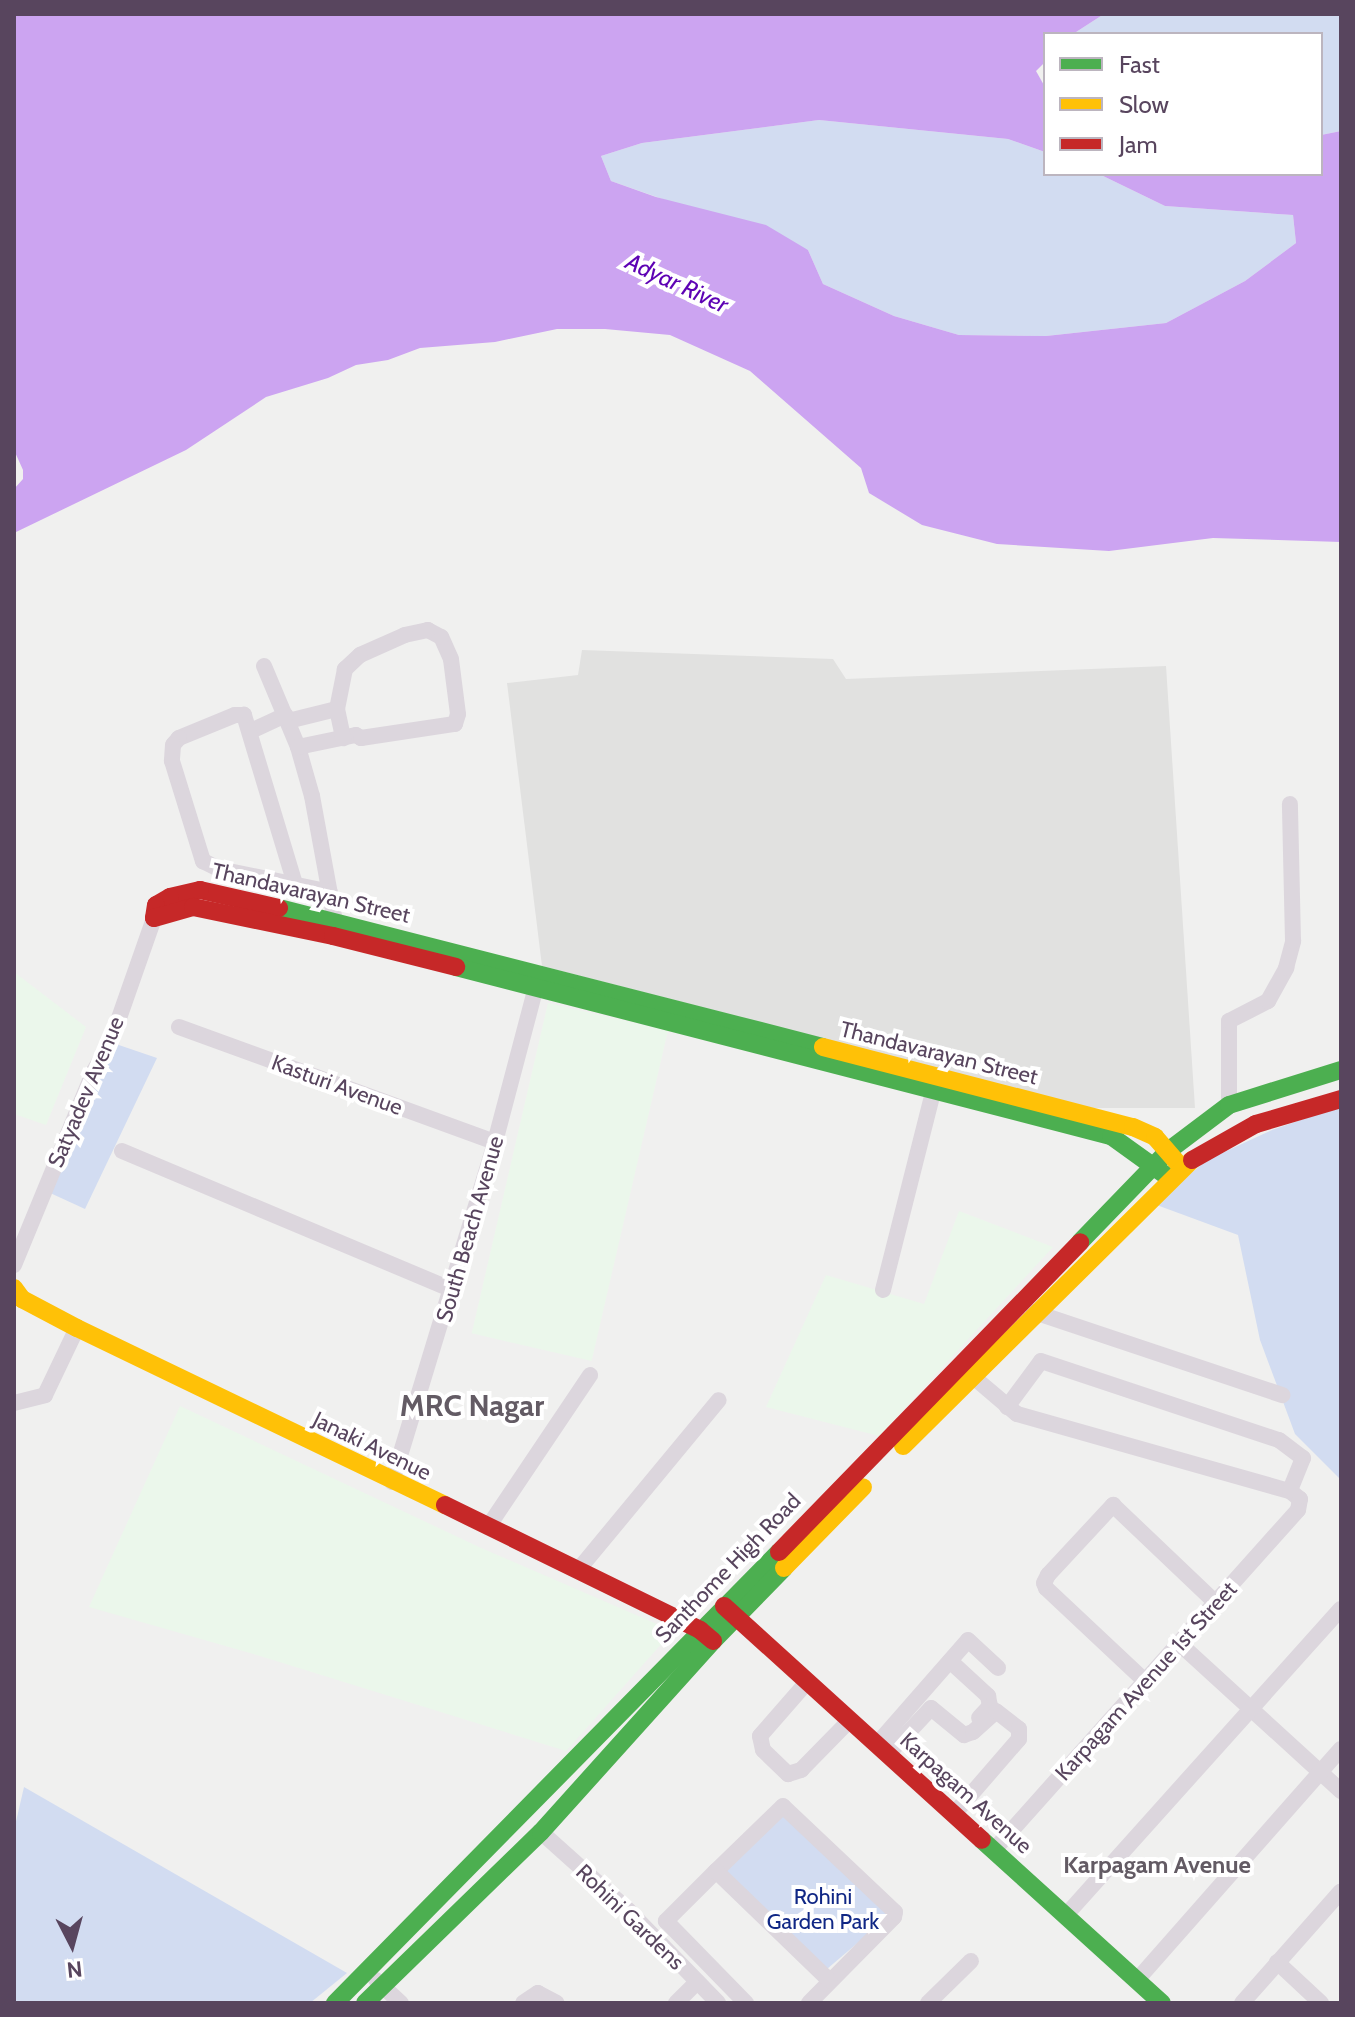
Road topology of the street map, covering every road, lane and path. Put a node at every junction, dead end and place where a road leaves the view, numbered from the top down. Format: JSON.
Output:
{"nodes":[{"id":1,"x":264,"y":666,"type":"dead end"},
{"id":2,"x":337,"y":709,"type":"junction"},
{"id":3,"x":286,"y":718,"type":"junction"},
{"id":4,"x":251,"y":731,"type":"junction"},
{"id":5,"x":343,"y":738,"type":"junction"},
{"id":6,"x":298,"y":747,"type":"junction"},
{"id":7,"x":1290,"y":804,"type":"dead end"},
{"id":8,"x":203,"y":861,"type":"junction"},
{"id":9,"x":295,"y":884,"type":"junction"},
{"id":10,"x":200,"y":890,"type":"junction"},
{"id":11,"x":330,"y":892,"type":"junction"},
{"id":12,"x":154,"y":918,"type":"junction"},
{"id":13,"x":334,"y":928,"type":"junction"},
{"id":14,"x":534,"y":980,"type":"junction"},
{"id":15,"x":179,"y":1027,"type":"dead end"},
{"id":16,"x":777,"y":1042,"type":"junction"},
{"id":17,"x":1341,"y":1070,"type":"edge"},
{"id":18,"x":934,"y":1089,"type":"junction"},
{"id":19,"x":1341,"y":1099,"type":"edge"},
{"id":20,"x":1229,"y":1105,"type":"junction"},
{"id":21,"x":495,"y":1142,"type":"junction"},
{"id":22,"x":122,"y":1151,"type":"dead end"},
{"id":23,"x":1168,"y":1151,"type":"junction"},
{"id":24,"x":1154,"y":1165,"type":"junction"},
{"id":25,"x":1175,"y":1173,"type":"junction"},
{"id":26,"x":14,"y":1265,"type":"edge"},
{"id":27,"x":14,"y":1288,"type":"edge"},
{"id":28,"x":453,"y":1290,"type":"junction"},
{"id":29,"x":883,"y":1290,"type":"dead end"},
{"id":30,"x":1034,"y":1312,"type":"junction"},
{"id":31,"x":77,"y":1328,"type":"junction"},
{"id":32,"x":590,"y":1375,"type":"dead end"},
{"id":33,"x":971,"y":1375,"type":"junction"},
{"id":34,"x":1282,"y":1395,"type":"dead end"},
{"id":35,"x":719,"y":1400,"type":"dead end"},
{"id":36,"x":14,"y":1403,"type":"edge"},
{"id":37,"x":1007,"y":1407,"type":"junction"},
{"id":38,"x":392,"y":1482,"type":"junction"},
{"id":39,"x":1290,"y":1491,"type":"junction"},
{"id":40,"x":488,"y":1527,"type":"junction"},
{"id":41,"x":579,"y":1569,"type":"junction"},
{"id":42,"x":1217,"y":1604,"type":"junction"},
{"id":43,"x":1341,"y":1609,"type":"edge"},
{"id":44,"x":731,"y":1612,"type":"junction"},
{"id":45,"x":706,"y":1636,"type":"junction"},
{"id":46,"x":1181,"y":1645,"type":"junction"},
{"id":47,"x":950,"y":1661,"type":"junction"},
{"id":48,"x":998,"y":1668,"type":"dead end"},
{"id":49,"x":1146,"y":1682,"type":"junction"},
{"id":50,"x":804,"y":1686,"type":"junction"},
{"id":51,"x":924,"y":1689,"type":"junction"},
{"id":52,"x":1250,"y":1708,"type":"junction"},
{"id":53,"x":847,"y":1724,"type":"junction"},
{"id":54,"x":882,"y":1749,"type":"junction"},
{"id":55,"x":1341,"y":1749,"type":"edge"},
{"id":56,"x":1321,"y":1771,"type":"junction"},
{"id":57,"x":1341,"y":1791,"type":"edge"},
{"id":58,"x":954,"y":1814,"type":"junction"},
{"id":59,"x":541,"y":1832,"type":"junction"},
{"id":60,"x":994,"y":1850,"type":"junction"},
{"id":61,"x":716,"y":1871,"type":"junction"},
{"id":62,"x":1341,"y":1891,"type":"edge"},
{"id":63,"x":1066,"y":1915,"type":"junction"},
{"id":64,"x":971,"y":1961,"type":"dead end"},
{"id":65,"x":1277,"y":1962,"type":"junction"},
{"id":66,"x":367,"y":1971,"type":"junction"},
{"id":67,"x":1137,"y":1980,"type":"junction"},
{"id":68,"x":830,"y":1981,"type":"junction"},
{"id":69,"x":697,"y":1982,"type":"junction"},
{"id":70,"x":383,"y":1986,"type":"junction"},
{"id":71,"x":335,"y":2003,"type":"edge"},
{"id":72,"x":365,"y":2003,"type":"edge"},
{"id":73,"x":401,"y":2003,"type":"edge"},
{"id":74,"x":523,"y":2003,"type":"edge"},
{"id":75,"x":557,"y":2003,"type":"edge"},
{"id":76,"x":676,"y":2003,"type":"edge"},
{"id":77,"x":718,"y":2003,"type":"edge"},
{"id":78,"x":746,"y":2003,"type":"edge"},
{"id":79,"x":809,"y":2003,"type":"edge"},
{"id":80,"x":928,"y":2003,"type":"edge"},
{"id":81,"x":1162,"y":2003,"type":"edge"},
{"id":82,"x":1242,"y":2003,"type":"edge"},
{"id":83,"x":1321,"y":2003,"type":"edge"}],
"edges":[{"from":1,"to":3,"type":"street"},
{"from":2,"to":3,"type":"street"},
{"from":2,"to":5,"type":"street"},
{"from":2,"to":5,"type":"street"},
{"from":3,"to":4,"type":"street"},
{"from":3,"to":6,"type":"street"},
{"from":4,"to":8,"type":"street"},
{"from":4,"to":9,"type":"street"},
{"from":5,"to":6,"type":"street"},
{"from":6,"to":11,"type":"street"},
{"from":7,"to":20,"type":"street"},
{"from":8,"to":9,"type":"street"},
{"from":8,"to":10,"type":"street"},
{"from":9,"to":11,"type":"street"},
{"from":10,"to":12,"type":"street","name":"Thandavarayan Street"},
{"from":10,"to":13,"type":"street","name":"Thandavarayan Street"},
{"from":11,"to":13,"type":"street"},
{"from":12,"to":13,"type":"street","name":"Thandavarayan Street"},
{"from":12,"to":26,"type":"street","name":"Satyadev Avenue"},
{"from":13,"to":14,"type":"street","name":"Thandavarayan Street"},
{"from":14,"to":16,"type":"street","name":"Thandavarayan Street"},
{"from":14,"to":21,"type":"street","name":"South Beach Avenue"},
{"from":15,"to":21,"type":"street","name":"Kasturi Avenue"},
{"from":16,"to":18,"type":"street","name":"Thandavarayan Street"},
{"from":16,"to":23,"type":"street","name":"Thandavarayan Street"},
{"from":17,"to":20,"type":"street","name":"Santhome High Road"},
{"from":18,"to":24,"type":"street","name":"Thandavarayan Street"},
{"from":18,"to":29,"type":"street"},
{"from":19,"to":25,"type":"street","name":"Santhome High Road"},
{"from":20,"to":23,"type":"street","name":"Santhome High Road"},
{"from":21,"to":28,"type":"street","name":"South Beach Avenue"},
{"from":22,"to":28,"type":"street"},
{"from":23,"to":24,"type":"street","name":"Santhome High Road"},
{"from":23,"to":25,"type":"street","name":"Thandavarayan Street"},
{"from":24,"to":25,"type":"street","name":"Thandavarayan Street"},
{"from":24,"to":44,"type":"street","name":"Santhome High Road"},
{"from":25,"to":30,"type":"street","name":"Santhome High Road"},
{"from":27,"to":31,"type":"street","name":"Janaki Avenue"},
{"from":28,"to":38,"type":"street","name":"South Beach Avenue"},
{"from":30,"to":33,"type":"street","name":"Santhome High Road"},
{"from":30,"to":34,"type":"street"},
{"from":31,"to":36,"type":"street"},
{"from":31,"to":38,"type":"street","name":"Janaki Avenue"},
{"from":32,"to":40,"type":"street"},
{"from":33,"to":37,"type":"street"},
{"from":33,"to":44,"type":"street","name":"Santhome High Road"},
{"from":35,"to":41,"type":"street"},
{"from":37,"to":39,"type":"street"},
{"from":37,"to":39,"type":"street"},
{"from":38,"to":40,"type":"street","name":"Janaki Avenue"},
{"from":39,"to":42,"type":"street","name":"Karpagam Avenue 1st Street"},
{"from":40,"to":41,"type":"street","name":"Janaki Avenue"},
{"from":41,"to":45,"type":"street","name":"Janaki Avenue"},
{"from":42,"to":46,"type":"street","name":"Karpagam Avenue 1st Street"},
{"from":42,"to":49,"type":"street"},
{"from":43,"to":52,"type":"street"},
{"from":44,"to":45,"type":"street","name":"Santhome High Road"},
{"from":44,"to":50,"type":"street","name":"Karpagam Avenue"},
{"from":45,"to":59,"type":"street","name":"Santhome High Road"},
{"from":45,"to":66,"type":"street","name":"Santhome High Road"},
{"from":46,"to":49,"type":"street","name":"Karpagam Avenue 1st Street"},
{"from":46,"to":52,"type":"street"},
{"from":47,"to":48,"type":"street"},
{"from":47,"to":51,"type":"street"},
{"from":47,"to":51,"type":"street"},
{"from":49,"to":60,"type":"street","name":"Karpagam Avenue 1st Street"},
{"from":50,"to":53,"type":"street","name":"Karpagam Avenue"},
{"from":50,"to":53,"type":"street"},
{"from":51,"to":54,"type":"street"},
{"from":52,"to":56,"type":"street"},
{"from":52,"to":63,"type":"street"},
{"from":53,"to":54,"type":"street","name":"Karpagam Avenue"},
{"from":54,"to":58,"type":"street","name":"Karpagam Avenue"},
{"from":54,"to":58,"type":"street"},
{"from":55,"to":56,"type":"street"},
{"from":56,"to":57,"type":"street"},
{"from":56,"to":67,"type":"street"},
{"from":58,"to":60,"type":"street","name":"Karpagam Avenue"},
{"from":59,"to":69,"type":"street","name":"Rohini Gardens"},
{"from":59,"to":70,"type":"street","name":"Santhome High Road"},
{"from":60,"to":63,"type":"street","name":"Karpagam Avenue"},
{"from":61,"to":68,"type":"street"},
{"from":61,"to":68,"type":"street"},
{"from":61,"to":78,"type":"street"},
{"from":62,"to":65,"type":"street"},
{"from":63,"to":67,"type":"street","name":"Karpagam Avenue"},
{"from":64,"to":80,"type":"street"},
{"from":65,"to":82,"type":"street"},
{"from":65,"to":83,"type":"street"},
{"from":66,"to":70,"type":"street"},
{"from":66,"to":71,"type":"street","name":"Santhome High Road"},
{"from":67,"to":81,"type":"street","name":"Karpagam Avenue"},
{"from":68,"to":79,"type":"street"},
{"from":69,"to":76,"type":"street"},
{"from":69,"to":77,"type":"street","name":"Rohini Gardens"},
{"from":70,"to":72,"type":"street","name":"Santhome High Road"},
{"from":70,"to":73,"type":"street"},
{"from":74,"to":75,"type":"street"}]}
